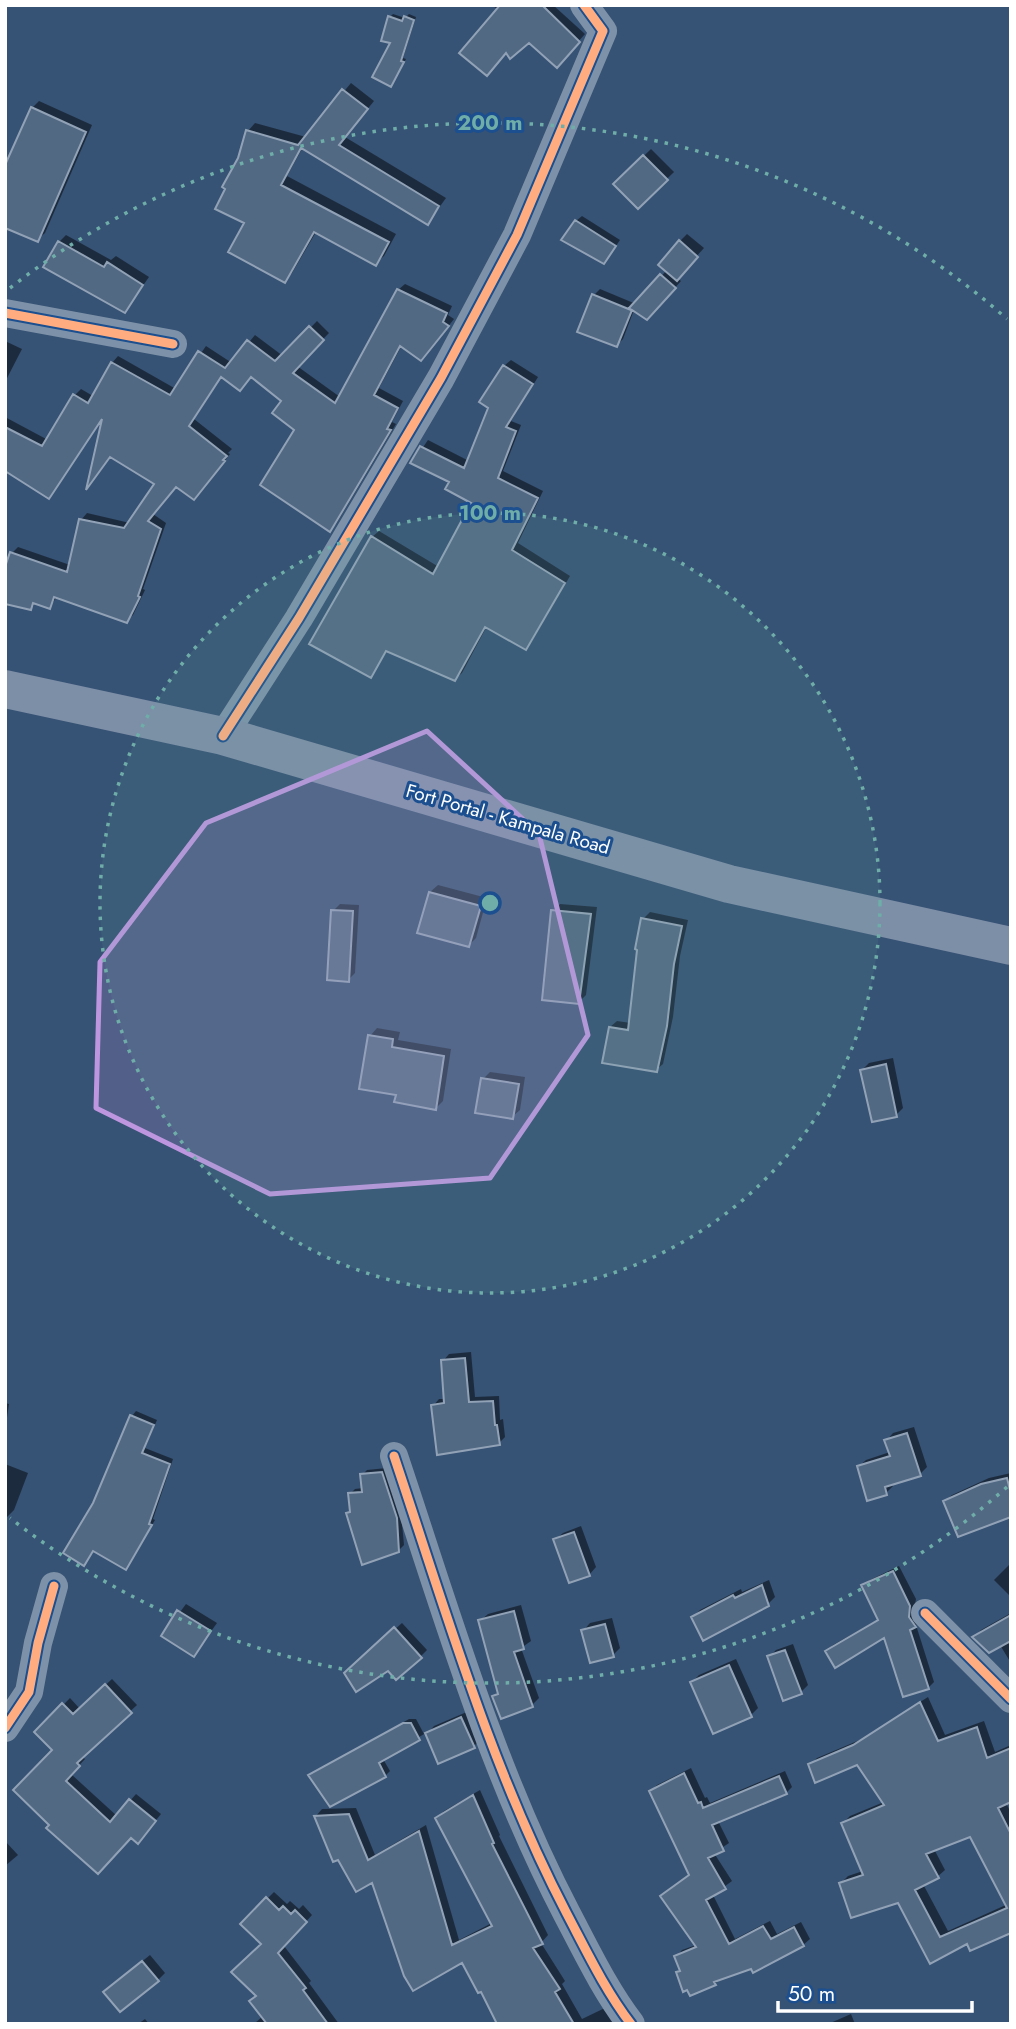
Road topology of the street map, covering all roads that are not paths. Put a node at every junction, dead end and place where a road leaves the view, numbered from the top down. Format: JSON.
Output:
{"nodes":[{"id":1,"x":584,"y":5,"type":"edge"},
{"id":2,"x":5,"y":313,"type":"edge"},
{"id":3,"x":173,"y":344,"type":"dead end"},
{"id":4,"x":5,"y":689,"type":"edge"},
{"id":5,"x":223,"y":736,"type":"junction"},
{"id":6,"x":1011,"y":946,"type":"edge"},
{"id":7,"x":394,"y":1456,"type":"dead end"},
{"id":8,"x":54,"y":1586,"type":"dead end"},
{"id":9,"x":925,"y":1613,"type":"dead end"},
{"id":10,"x":1011,"y":1699,"type":"edge"},
{"id":11,"x":5,"y":1728,"type":"edge"},
{"id":12,"x":631,"y":2024,"type":"edge"}],
"edges":[{"from":1,"to":5,"type":"street"},
{"from":2,"to":3,"type":"street"},
{"from":4,"to":5,"type":"main road","name":"Fort Portal - Kampala Road"},
{"from":5,"to":6,"type":"main road","name":"Fort Portal - Kampala Road"},
{"from":7,"to":12,"type":"street"},
{"from":8,"to":11,"type":"street"},
{"from":9,"to":10,"type":"street"}]}
